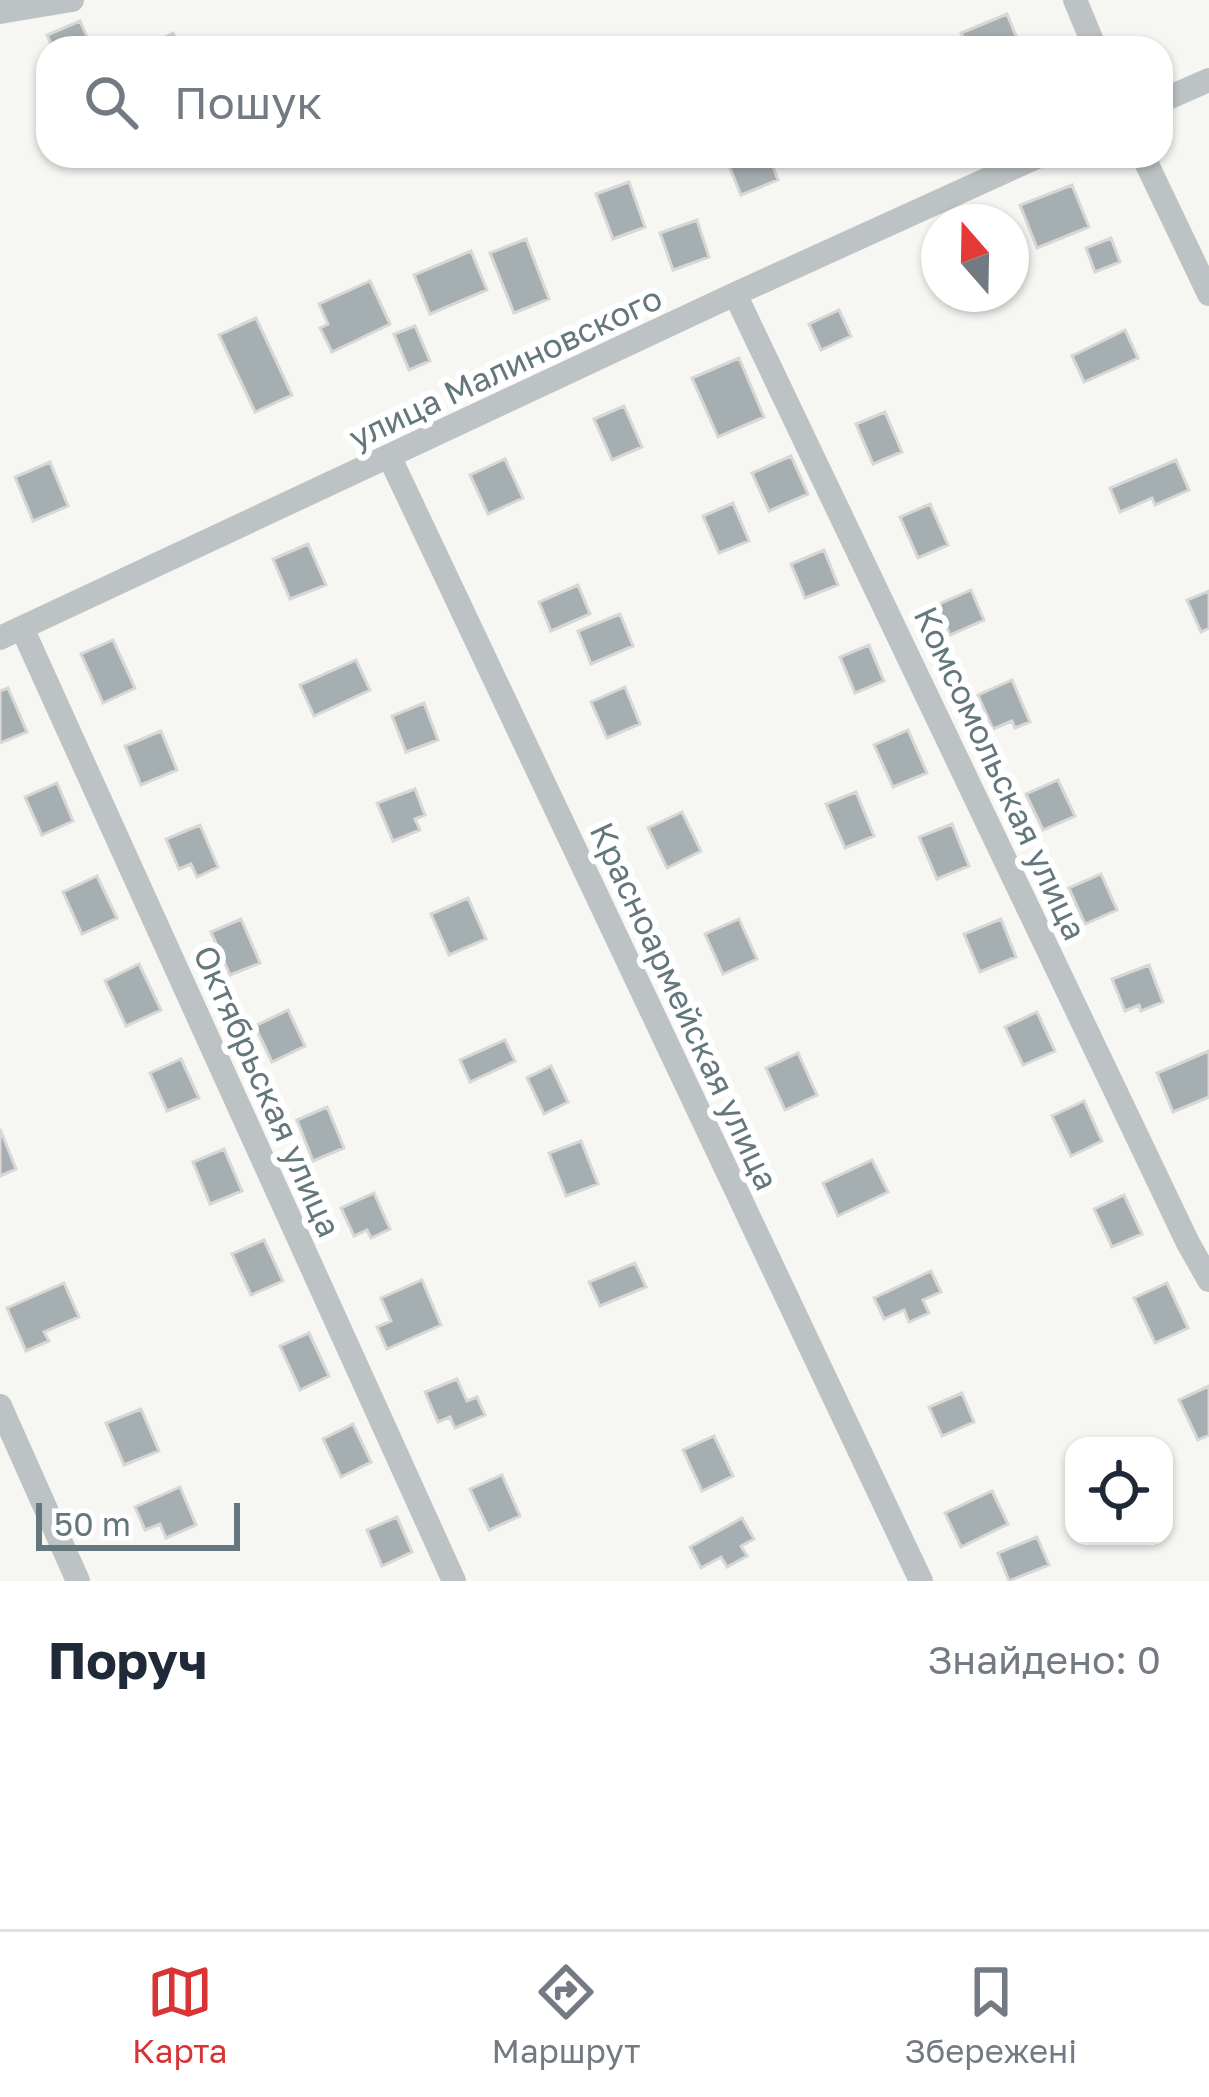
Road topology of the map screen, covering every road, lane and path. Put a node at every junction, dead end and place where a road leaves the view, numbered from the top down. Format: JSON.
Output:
{"nodes":[{"id":1,"x":73,"y":0,"type":"edge"},
{"id":2,"x":1075,"y":0,"type":"edge"},
{"id":3,"x":0,"y":12,"type":"edge"},
{"id":4,"x":1090,"y":36,"type":"edge"},
{"id":5,"x":1209,"y":80,"type":"edge"},
{"id":6,"x":1173,"y":96,"type":"edge"},
{"id":7,"x":1013,"y":168,"type":"edge"},
{"id":8,"x":1149,"y":168,"type":"edge"},
{"id":9,"x":734,"y":294,"type":"junction"},
{"id":10,"x":1209,"y":294,"type":"edge"},
{"id":11,"x":390,"y":458,"type":"junction"},
{"id":12,"x":11,"y":633,"type":"edge"},
{"id":13,"x":1209,"y":1280,"type":"edge"},
{"id":14,"x":0,"y":1406,"type":"edge"},
{"id":15,"x":78,"y":1581,"type":"edge"},
{"id":16,"x":454,"y":1581,"type":"edge"},
{"id":17,"x":921,"y":1581,"type":"edge"}],
"edges":[{"from":1,"to":3,"type":"street"},
{"from":2,"to":4,"type":"street"},
{"from":5,"to":6,"type":"street"},
{"from":7,"to":9,"type":"street","name":"улица Малиновского"},
{"from":8,"to":10,"type":"street"},
{"from":9,"to":11,"type":"street","name":"улица Малиновского"},
{"from":9,"to":13,"type":"street","name":"Комсомольская улица"},
{"from":11,"to":12,"type":"street","name":"улица Малиновского"},
{"from":11,"to":17,"type":"street","name":"Красноармейская улица"},
{"from":12,"to":16,"type":"street","name":"Октябрьская улица"},
{"from":14,"to":15,"type":"street"}]}
